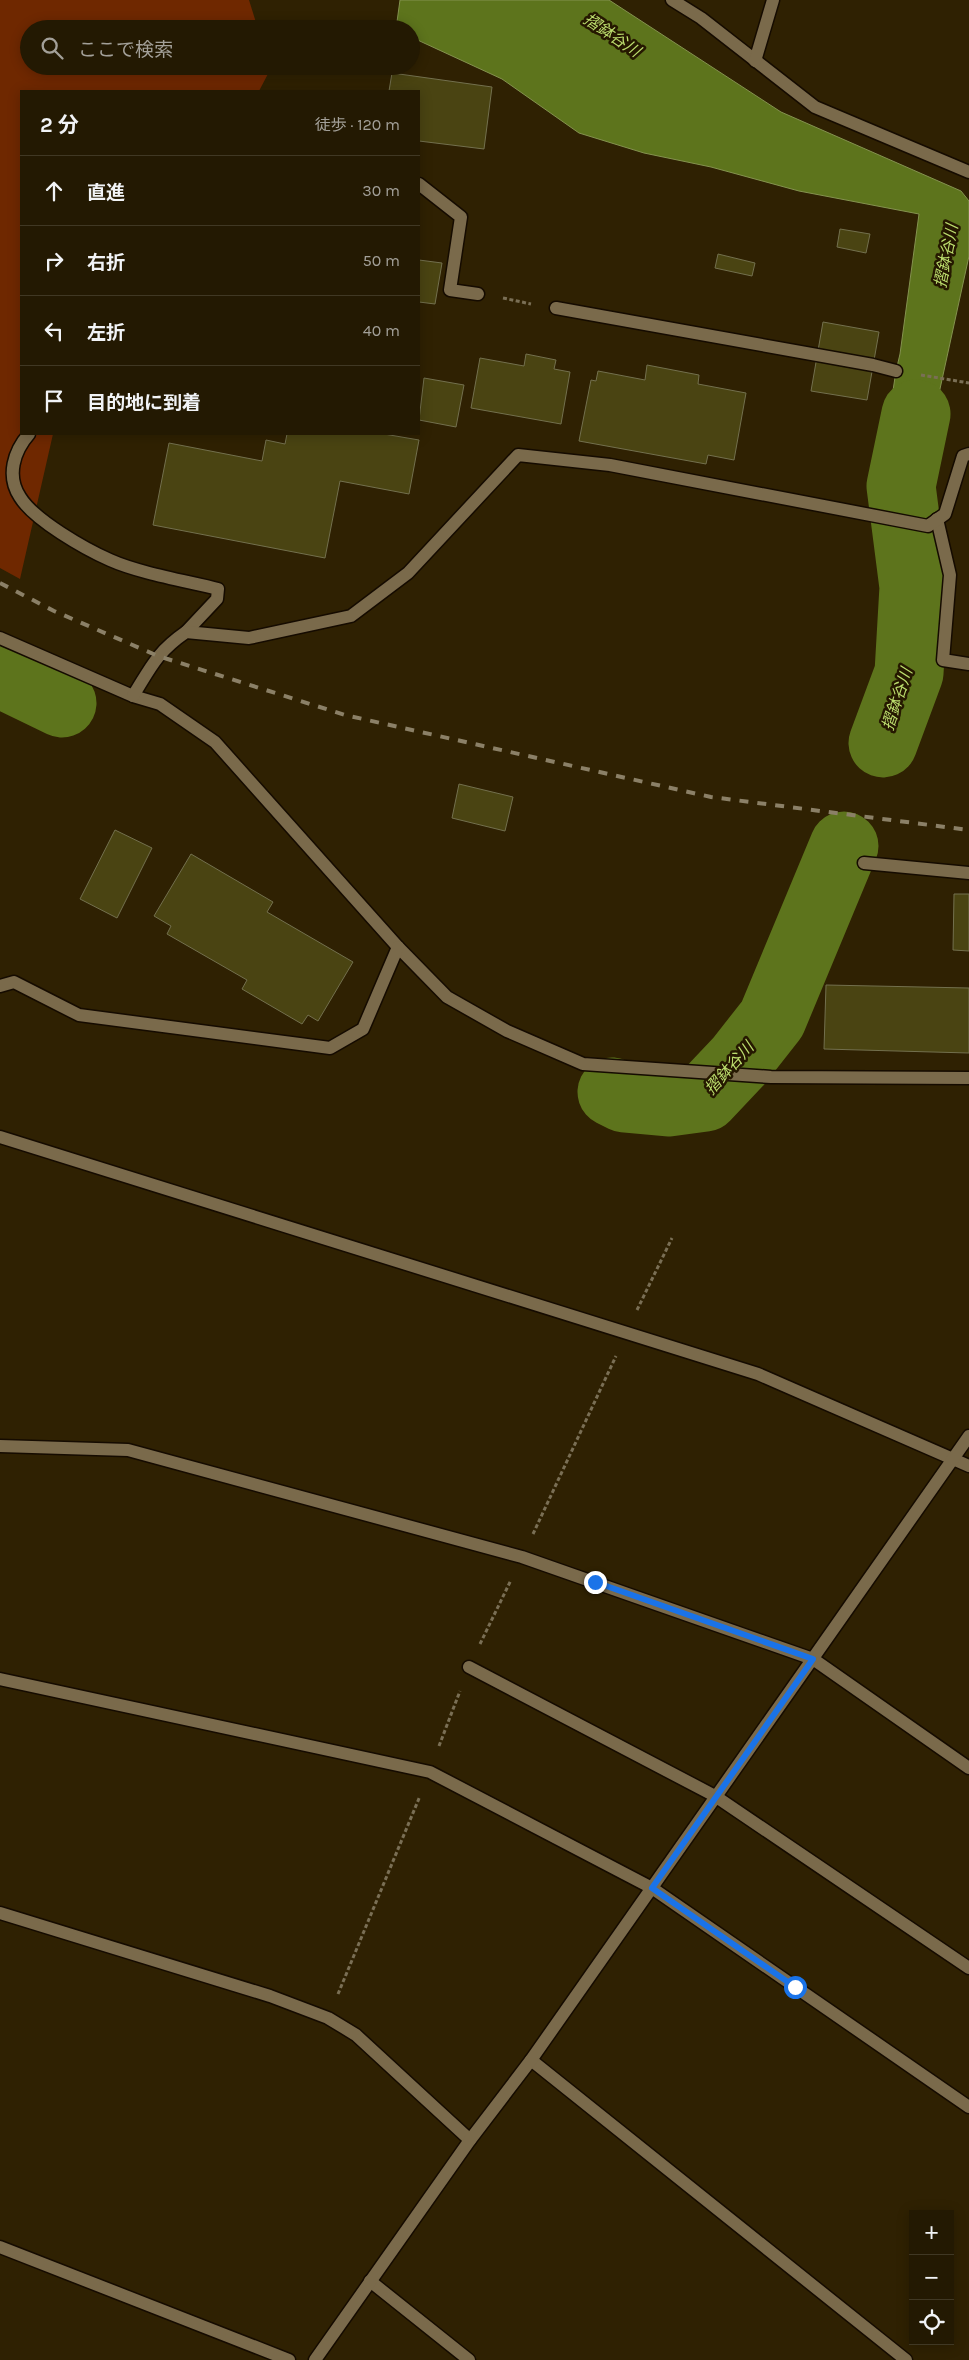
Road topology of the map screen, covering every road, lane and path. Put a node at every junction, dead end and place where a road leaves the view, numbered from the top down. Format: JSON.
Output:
{"nodes":[{"id":1,"x":672,"y":0,"type":"edge"},
{"id":2,"x":773,"y":0,"type":"edge"},
{"id":3,"x":756,"y":61,"type":"junction"},
{"id":4,"x":969,"y":172,"type":"edge"},
{"id":5,"x":420,"y":185,"type":"edge"},
{"id":6,"x":478,"y":294,"type":"joint"},
{"id":7,"x":556,"y":308,"type":"joint"},
{"id":8,"x":896,"y":371,"type":"joint"},
{"id":9,"x":969,"y":383,"type":"edge"},
{"id":10,"x":28,"y":435,"type":"edge"},
{"id":11,"x":969,"y":454,"type":"edge"},
{"id":12,"x":933,"y":522,"type":"junction"},
{"id":13,"x":186,"y":632,"type":"junction"},
{"id":14,"x":0,"y":638,"type":"edge"},
{"id":15,"x":969,"y":664,"type":"edge"},
{"id":16,"x":133,"y":696,"type":"junction"},
{"id":17,"x":864,"y":863,"type":"dead end"},
{"id":18,"x":969,"y":873,"type":"edge"},
{"id":19,"x":398,"y":947,"type":"junction"},
{"id":20,"x":0,"y":986,"type":"edge"},
{"id":21,"x":969,"y":1078,"type":"edge"},
{"id":22,"x":0,"y":1137,"type":"edge"},
{"id":23,"x":672,"y":1238,"type":"dead end"},
{"id":24,"x":627,"y":1331,"type":"junction"},
{"id":25,"x":969,"y":1436,"type":"edge"},
{"id":26,"x":0,"y":1446,"type":"edge"},
{"id":27,"x":953,"y":1457,"type":"junction"},
{"id":28,"x":969,"y":1466,"type":"edge"},
{"id":29,"x":522,"y":1557,"type":"junction"},
{"id":30,"x":813,"y":1659,"type":"junction"},
{"id":31,"x":469,"y":1667,"type":"junction"},
{"id":32,"x":0,"y":1679,"type":"edge"},
{"id":33,"x":969,"y":1768,"type":"edge"},
{"id":34,"x":430,"y":1772,"type":"junction"},
{"id":35,"x":715,"y":1796,"type":"junction"},
{"id":36,"x":652,"y":1888,"type":"junction"},
{"id":37,"x":0,"y":1913,"type":"edge"},
{"id":38,"x":969,"y":1968,"type":"edge"},
{"id":39,"x":328,"y":2018,"type":"junction"},
{"id":40,"x":531,"y":2060,"type":"junction"},
{"id":41,"x":969,"y":2107,"type":"edge"},
{"id":42,"x":470,"y":2140,"type":"junction"},
{"id":43,"x":0,"y":2247,"type":"edge"},
{"id":44,"x":370,"y":2281,"type":"junction"},
{"id":45,"x":289,"y":2360,"type":"edge"},
{"id":46,"x":315,"y":2360,"type":"edge"},
{"id":47,"x":469,"y":2360,"type":"edge"},
{"id":48,"x":906,"y":2360,"type":"edge"}],
"edges":[{"from":1,"to":3,"type":"street"},
{"from":2,"to":3,"type":"street"},
{"from":3,"to":4,"type":"street"},
{"from":5,"to":6,"type":"street"},
{"from":6,"to":7,"type":"path"},
{"from":7,"to":8,"type":"street"},
{"from":8,"to":9,"type":"path"},
{"from":10,"to":13,"type":"street"},
{"from":11,"to":12,"type":"street"},
{"from":12,"to":13,"type":"street"},
{"from":12,"to":15,"type":"street"},
{"from":13,"to":16,"type":"street"},
{"from":14,"to":16,"type":"street"},
{"from":16,"to":19,"type":"street"},
{"from":17,"to":18,"type":"street"},
{"from":19,"to":20,"type":"street"},
{"from":19,"to":21,"type":"street"},
{"from":22,"to":24,"type":"street"},
{"from":23,"to":24,"type":"path"},
{"from":24,"to":27,"type":"street"},
{"from":24,"to":29,"type":"path"},
{"from":25,"to":27,"type":"street"},
{"from":26,"to":29,"type":"street"},
{"from":27,"to":28,"type":"street"},
{"from":27,"to":30,"type":"street"},
{"from":29,"to":30,"type":"street"},
{"from":29,"to":31,"type":"path"},
{"from":30,"to":33,"type":"street"},
{"from":30,"to":35,"type":"street"},
{"from":31,"to":34,"type":"path"},
{"from":31,"to":35,"type":"street"},
{"from":32,"to":34,"type":"street"},
{"from":34,"to":36,"type":"street"},
{"from":34,"to":39,"type":"path"},
{"from":35,"to":36,"type":"street"},
{"from":35,"to":38,"type":"street"},
{"from":36,"to":40,"type":"street"},
{"from":36,"to":41,"type":"street"},
{"from":37,"to":39,"type":"street"},
{"from":39,"to":42,"type":"street"},
{"from":40,"to":42,"type":"street"},
{"from":40,"to":48,"type":"street"},
{"from":42,"to":44,"type":"street"},
{"from":43,"to":45,"type":"street"},
{"from":44,"to":46,"type":"street"},
{"from":44,"to":47,"type":"street"}]}
